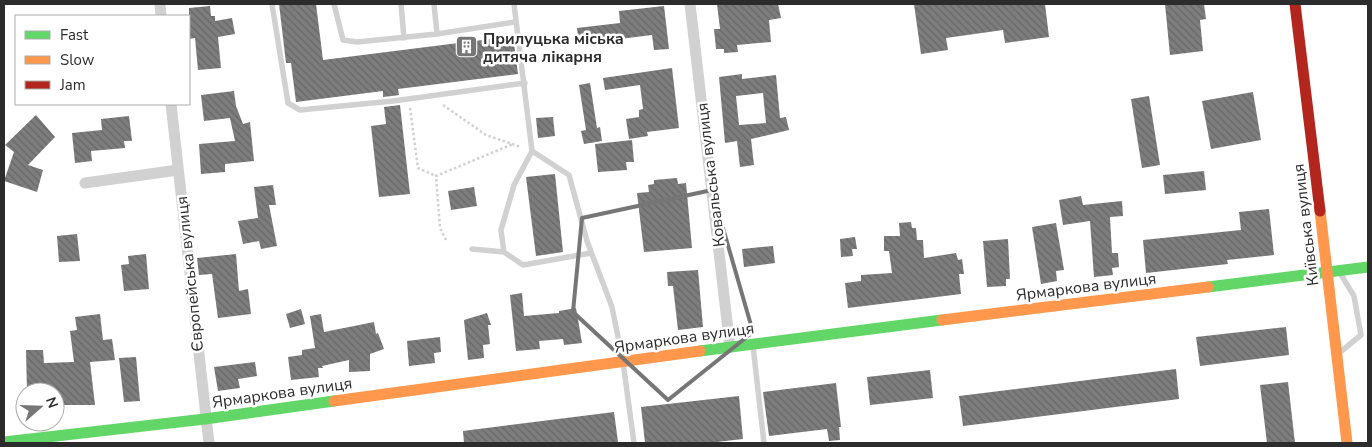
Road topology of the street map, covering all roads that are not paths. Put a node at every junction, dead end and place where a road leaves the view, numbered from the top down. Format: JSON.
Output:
{"nodes":[{"id":1,"x":272,"y":4,"type":"edge"},
{"id":2,"x":334,"y":4,"type":"edge"},
{"id":3,"x":400,"y":4,"type":"edge"},
{"id":4,"x":434,"y":4,"type":"edge"},
{"id":5,"x":514,"y":4,"type":"edge"},
{"id":6,"x":690,"y":4,"type":"edge"},
{"id":7,"x":1295,"y":4,"type":"edge"},
{"id":8,"x":515,"y":22,"type":"junction"},
{"id":9,"x":437,"y":34,"type":"junction"},
{"id":10,"x":404,"y":38,"type":"junction"},
{"id":11,"x":525,"y":83,"type":"junction"},
{"id":12,"x":170,"y":105,"type":"edge"},
{"id":13,"x":532,"y":151,"type":"junction"},
{"id":14,"x":178,"y":170,"type":"junction"},
{"id":15,"x":85,"y":183,"type":"dead end"},
{"id":16,"x":472,"y":249,"type":"dead end"},
{"id":17,"x":504,"y":252,"type":"junction"},
{"id":18,"x":592,"y":253,"type":"junction"},
{"id":19,"x":1368,"y":267,"type":"edge"},
{"id":20,"x":1333,"y":272,"type":"junction"},
{"id":21,"x":753,"y":344,"type":"junction"},
{"id":22,"x":730,"y":347,"type":"junction"},
{"id":23,"x":1337,"y":354,"type":"junction"},
{"id":24,"x":623,"y":362,"type":"junction"},
{"id":25,"x":205,"y":419,"type":"junction"},
{"id":26,"x":4,"y":442,"type":"edge"},
{"id":27,"x":209,"y":443,"type":"edge"},
{"id":28,"x":634,"y":443,"type":"edge"},
{"id":29,"x":764,"y":443,"type":"edge"},
{"id":30,"x":1347,"y":443,"type":"edge"}],
"edges":[{"from":1,"to":11,"type":"lane"},
{"from":2,"to":10,"type":"lane"},
{"from":3,"to":10,"type":"lane"},
{"from":4,"to":9,"type":"lane"},
{"from":5,"to":8,"type":"lane"},
{"from":6,"to":22,"type":"street","name":"Ковальська вулиця"},
{"from":7,"to":20,"type":"street","name":"Київська вулиця"},
{"from":8,"to":9,"type":"lane"},
{"from":8,"to":11,"type":"lane"},
{"from":9,"to":10,"type":"lane"},
{"from":11,"to":13,"type":"lane"},
{"from":12,"to":14,"type":"street","name":"Європейська вулиця"},
{"from":13,"to":17,"type":"lane"},
{"from":13,"to":18,"type":"lane"},
{"from":14,"to":15,"type":"street"},
{"from":14,"to":25,"type":"street","name":"Європейська вулиця"},
{"from":16,"to":17,"type":"lane"},
{"from":17,"to":18,"type":"lane"},
{"from":18,"to":24,"type":"lane"},
{"from":19,"to":20,"type":"street","name":"Ярмаркова вулиця"},
{"from":20,"to":21,"type":"street","name":"Ярмаркова вулиця"},
{"from":20,"to":23,"type":"street","name":"Київська вулиця"},
{"from":20,"to":23,"type":"lane"},
{"from":21,"to":22,"type":"street","name":"Ярмаркова вулиця"},
{"from":21,"to":29,"type":"lane"},
{"from":22,"to":24,"type":"street","name":"Ярмаркова вулиця"},
{"from":23,"to":30,"type":"street","name":"Київська вулиця"},
{"from":24,"to":25,"type":"street","name":"Ярмаркова вулиця"},
{"from":24,"to":28,"type":"lane"},
{"from":25,"to":26,"type":"street","name":"Ярмаркова вулиця"},
{"from":25,"to":27,"type":"street","name":"Європейська вулиця"}]}
